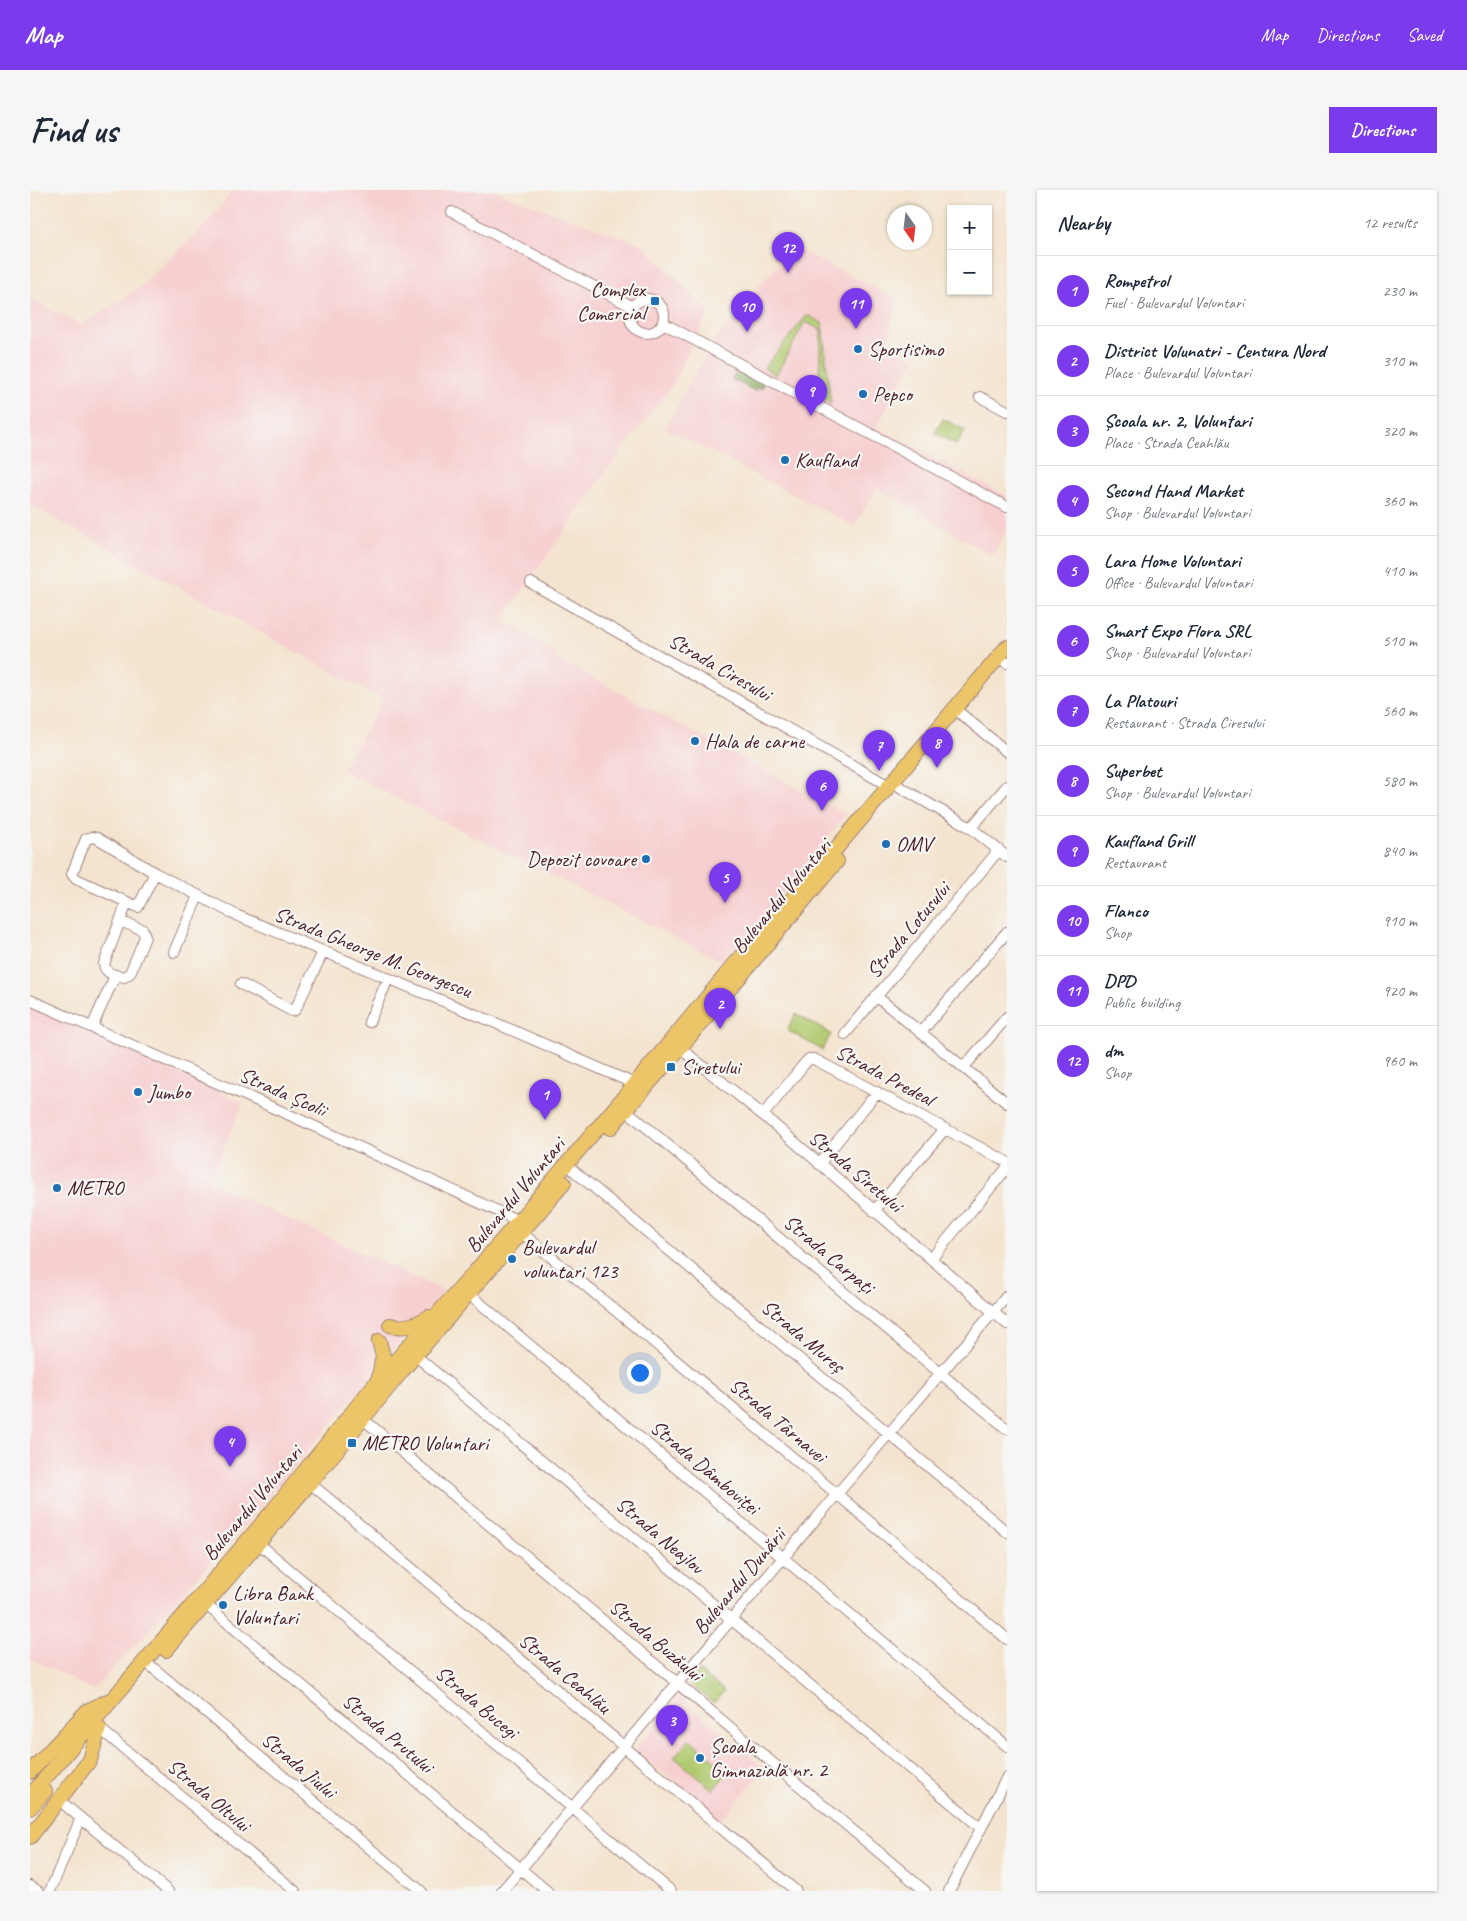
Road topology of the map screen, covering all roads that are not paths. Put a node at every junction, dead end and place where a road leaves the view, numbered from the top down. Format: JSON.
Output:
{"nodes":[{"id":1,"x":452,"y":212,"type":"dead end"},
{"id":2,"x":633,"y":307,"type":"junction"},
{"id":3,"x":663,"y":323,"type":"junction"},
{"id":4,"x":980,"y":397,"type":"dead end"},
{"id":5,"x":1007,"y":412,"type":"edge"},
{"id":6,"x":1007,"y":506,"type":"edge"},
{"id":7,"x":531,"y":583,"type":"dead end"},
{"id":8,"x":1007,"y":647,"type":"edge"},
{"id":9,"x":1006,"y":661,"type":"edge"},
{"id":10,"x":962,"y":714,"type":"junction"},
{"id":11,"x":1007,"y":752,"type":"edge"},
{"id":12,"x":894,"y":786,"type":"junction"},
{"id":13,"x":1007,"y":786,"type":"edge"},
{"id":14,"x":971,"y":828,"type":"junction"},
{"id":15,"x":1003,"y":853,"type":"edge"},
{"id":16,"x":155,"y":873,"type":"junction"},
{"id":17,"x":198,"y":896,"type":"junction"},
{"id":18,"x":127,"y":902,"type":"junction"},
{"id":19,"x":120,"y":921,"type":"junction"},
{"id":20,"x":1007,"y":932,"type":"edge"},
{"id":21,"x":174,"y":952,"type":"dead end"},
{"id":22,"x":323,"y":952,"type":"junction"},
{"id":23,"x":114,"y":978,"type":"dead end"},
{"id":24,"x":388,"y":979,"type":"junction"},
{"id":25,"x":241,"y":984,"type":"dead end"},
{"id":26,"x":876,"y":996,"type":"junction"},
{"id":27,"x":30,"y":1000,"type":"edge"},
{"id":28,"x":1007,"y":1017,"type":"edge"},
{"id":29,"x":370,"y":1022,"type":"dead end"},
{"id":30,"x":92,"y":1027,"type":"junction"},
{"id":31,"x":921,"y":1032,"type":"junction"},
{"id":32,"x":845,"y":1034,"type":"dead end"},
{"id":33,"x":680,"y":1048,"type":"junction"},
{"id":34,"x":964,"y":1067,"type":"junction"},
{"id":35,"x":635,"y":1084,"type":"junction"},
{"id":36,"x":877,"y":1092,"type":"junction"},
{"id":37,"x":1007,"y":1103,"type":"edge"},
{"id":38,"x":626,"y":1110,"type":"junction"},
{"id":39,"x":763,"y":1115,"type":"junction"},
{"id":40,"x":945,"y":1129,"type":"junction"},
{"id":41,"x":1007,"y":1162,"type":"edge"},
{"id":42,"x":819,"y":1164,"type":"junction"},
{"id":43,"x":1007,"y":1168,"type":"edge"},
{"id":44,"x":574,"y":1171,"type":"junction"},
{"id":45,"x":874,"y":1211,"type":"junction"},
{"id":46,"x":521,"y":1227,"type":"junction"},
{"id":47,"x":931,"y":1259,"type":"junction"},
{"id":48,"x":469,"y":1294,"type":"junction"},
{"id":49,"x":1007,"y":1296,"type":"edge"},
{"id":50,"x":439,"y":1311,"type":"junction"},
{"id":51,"x":994,"y":1312,"type":"junction"},
{"id":52,"x":1007,"y":1324,"type":"edge"},
{"id":53,"x":390,"y":1325,"type":"dead end"},
{"id":54,"x":379,"y":1341,"type":"dead end"},
{"id":55,"x":411,"y":1351,"type":"junction"},
{"id":56,"x":941,"y":1373,"type":"junction"},
{"id":57,"x":378,"y":1379,"type":"junction"},
{"id":58,"x":363,"y":1419,"type":"junction"},
{"id":59,"x":1007,"y":1429,"type":"edge"},
{"id":60,"x":890,"y":1433,"type":"junction"},
{"id":61,"x":310,"y":1483,"type":"junction"},
{"id":62,"x":837,"y":1494,"type":"junction"},
{"id":63,"x":1007,"y":1532,"type":"edge"},
{"id":64,"x":258,"y":1543,"type":"junction"},
{"id":65,"x":784,"y":1557,"type":"junction"},
{"id":66,"x":205,"y":1604,"type":"junction"},
{"id":67,"x":731,"y":1619,"type":"junction"},
{"id":68,"x":1007,"y":1639,"type":"edge"},
{"id":69,"x":152,"y":1667,"type":"junction"},
{"id":70,"x":678,"y":1682,"type":"junction"},
{"id":71,"x":113,"y":1699,"type":"junction"},
{"id":72,"x":96,"y":1726,"type":"junction"},
{"id":73,"x":1007,"y":1746,"type":"edge"},
{"id":74,"x":624,"y":1747,"type":"junction"},
{"id":75,"x":30,"y":1772,"type":"edge"},
{"id":76,"x":1007,"y":1777,"type":"edge"},
{"id":77,"x":30,"y":1796,"type":"edge"},
{"id":78,"x":59,"y":1800,"type":"junction"},
{"id":79,"x":572,"y":1807,"type":"junction"},
{"id":80,"x":30,"y":1808,"type":"edge"},
{"id":81,"x":81,"y":1818,"type":"junction"},
{"id":82,"x":981,"y":1828,"type":"junction"},
{"id":83,"x":30,"y":1837,"type":"edge"},
{"id":84,"x":521,"y":1868,"type":"junction"},
{"id":85,"x":30,"y":1886,"type":"edge"},
{"id":86,"x":38,"y":1891,"type":"edge"},
{"id":87,"x":50,"y":1891,"type":"edge"},
{"id":88,"x":168,"y":1891,"type":"edge"},
{"id":89,"x":295,"y":1891,"type":"edge"},
{"id":90,"x":421,"y":1891,"type":"edge"},
{"id":91,"x":502,"y":1891,"type":"edge"},
{"id":92,"x":547,"y":1891,"type":"edge"},
{"id":93,"x":671,"y":1891,"type":"edge"},
{"id":94,"x":796,"y":1891,"type":"edge"},
{"id":95,"x":925,"y":1891,"type":"edge"},
{"id":96,"x":949,"y":1891,"type":"edge"}],
"edges":[{"from":1,"to":2,"type":"street"},
{"from":2,"to":3,"type":"street"},
{"from":2,"to":3,"type":"street"},
{"from":3,"to":6,"type":"street"},
{"from":4,"to":5,"type":"street"},
{"from":7,"to":12,"type":"street","name":"Strada Ciresului"},
{"from":8,"to":12,"type":"highway","name":"Bulevardul Voluntari"},
{"from":9,"to":10,"type":"highway","name":"Bulevardul Voluntari"},
{"from":10,"to":11,"type":"street"},
{"from":10,"to":12,"type":"highway","name":"Bulevardul Voluntari"},
{"from":12,"to":14,"type":"street","name":"Strada Ciresului"},
{"from":12,"to":33,"type":"highway","name":"Bulevardul Voluntari"},
{"from":12,"to":35,"type":"highway","name":"Bulevardul Voluntari"},
{"from":13,"to":14,"type":"street"},
{"from":14,"to":15,"type":"street","name":"Strada Ciresului"},
{"from":15,"to":26,"type":"street","name":"Strada Lotusului"},
{"from":16,"to":17,"type":"street","name":"Strada Gheorge M. Georgescu"},
{"from":16,"to":18,"type":"street"},
{"from":16,"to":18,"type":"street","name":"Strada Gheorge M. Georgescu"},
{"from":17,"to":21,"type":"street"},
{"from":17,"to":22,"type":"street","name":"Strada Gheorge M. Georgescu"},
{"from":18,"to":19,"type":"street"},
{"from":19,"to":19,"type":"street"},
{"from":20,"to":31,"type":"street"},
{"from":22,"to":24,"type":"street","name":"Strada Gheorge M. Georgescu"},
{"from":22,"to":25,"type":"street"},
{"from":23,"to":30,"type":"street"},
{"from":24,"to":29,"type":"street"},
{"from":24,"to":35,"type":"street","name":"Strada Gheorge M. Georgescu"},
{"from":26,"to":31,"type":"street"},
{"from":26,"to":32,"type":"street","name":"Strada Lotusului"},
{"from":27,"to":30,"type":"street","name":"Strada Școlii"},
{"from":28,"to":34,"type":"street"},
{"from":30,"to":46,"type":"street","name":"Strada Școlii"},
{"from":31,"to":34,"type":"street"},
{"from":33,"to":38,"type":"highway","name":"Bulevardul Voluntari"},
{"from":33,"to":39,"type":"street","name":"Strada Siretului"},
{"from":34,"to":37,"type":"street"},
{"from":35,"to":46,"type":"highway","name":"Bulevardul Voluntari"},
{"from":36,"to":39,"type":"street","name":"Strada Predeal"},
{"from":36,"to":40,"type":"street","name":"Strada Predeal"},
{"from":36,"to":42,"type":"street"},
{"from":38,"to":44,"type":"highway","name":"Bulevardul Voluntari"},
{"from":38,"to":56,"type":"street","name":"Strada Carpați"},
{"from":39,"to":42,"type":"street","name":"Strada Siretului"},
{"from":40,"to":41,"type":"street","name":"Strada Predeal"},
{"from":40,"to":45,"type":"street"},
{"from":42,"to":45,"type":"street","name":"Strada Siretului"},
{"from":43,"to":47,"type":"street"},
{"from":44,"to":46,"type":"highway","name":"Bulevardul Voluntari"},
{"from":44,"to":60,"type":"street","name":"Strada Mureș"},
{"from":45,"to":47,"type":"street","name":"Strada Siretului"},
{"from":46,"to":48,"type":"highway","name":"Bulevardul Voluntari"},
{"from":46,"to":50,"type":"highway","name":"Bulevardul Voluntari"},
{"from":46,"to":62,"type":"street","name":"Strada Târnavei"},
{"from":47,"to":51,"type":"street","name":"Strada Siretului"},
{"from":48,"to":55,"type":"highway","name":"Bulevardul Voluntari"},
{"from":48,"to":65,"type":"street","name":"Strada Dâmboviței"},
{"from":49,"to":51,"type":"street","name":"Bulevardul Dunării"},
{"from":50,"to":53,"type":"highway"},
{"from":50,"to":55,"type":"highway","name":"Bulevardul Voluntari"},
{"from":51,"to":52,"type":"street","name":"Strada Siretului"},
{"from":51,"to":56,"type":"street","name":"Bulevardul Dunării"},
{"from":54,"to":57,"type":"highway"},
{"from":55,"to":57,"type":"highway","name":"Bulevardul Voluntari"},
{"from":55,"to":58,"type":"highway","name":"Bulevardul Voluntari"},
{"from":55,"to":67,"type":"street","name":"Strada Neajlov"},
{"from":56,"to":59,"type":"street","name":"Strada Carpați"},
{"from":56,"to":60,"type":"street","name":"Bulevardul Dunării"},
{"from":57,"to":71,"type":"highway","name":"Bulevardul Voluntari"},
{"from":58,"to":61,"type":"highway","name":"Bulevardul Voluntari"},
{"from":58,"to":70,"type":"street","name":"Strada Buzăului"},
{"from":60,"to":62,"type":"street","name":"Bulevardul Dunării"},
{"from":60,"to":63,"type":"street","name":"Strada Mureș"},
{"from":61,"to":64,"type":"highway","name":"Bulevardul Voluntari"},
{"from":61,"to":74,"type":"street","name":"Strada Ceahlău"},
{"from":62,"to":65,"type":"street","name":"Bulevardul Dunării"},
{"from":62,"to":68,"type":"street","name":"Strada Târnavei"},
{"from":64,"to":66,"type":"highway","name":"Bulevardul Voluntari"},
{"from":64,"to":79,"type":"street","name":"Strada Bucegi"},
{"from":65,"to":67,"type":"street","name":"Bulevardul Dunării"},
{"from":65,"to":73,"type":"street","name":"Strada Dâmboviței"},
{"from":66,"to":69,"type":"highway","name":"Bulevardul Voluntari"},
{"from":66,"to":84,"type":"street","name":"Strada Prutului"},
{"from":67,"to":70,"type":"street","name":"Bulevardul Dunării"},
{"from":67,"to":82,"type":"street","name":"Strada Neajlov"},
{"from":69,"to":72,"type":"highway","name":"Bulevardul Voluntari"},
{"from":69,"to":90,"type":"street","name":"Strada Jiului"},
{"from":70,"to":74,"type":"street","name":"Bulevardul Dunării"},
{"from":70,"to":95,"type":"street","name":"Strada Buzăului"},
{"from":71,"to":72,"type":"highway","name":"Bulevardul Voluntari"},
{"from":71,"to":75,"type":"highway"},
{"from":72,"to":77,"type":"highway"},
{"from":72,"to":78,"type":"highway"},
{"from":72,"to":80,"type":"highway"},
{"from":72,"to":89,"type":"street","name":"Strada Oltului"},
{"from":74,"to":79,"type":"street","name":"Bulevardul Dunării"},
{"from":74,"to":94,"type":"street","name":"Strada Ceahlău"},
{"from":76,"to":82,"type":"street"},
{"from":78,"to":81,"type":"street"},
{"from":78,"to":83,"type":"highway"},
{"from":79,"to":84,"type":"street","name":"Bulevardul Dunării"},
{"from":79,"to":93,"type":"street","name":"Strada Bucegi"},
{"from":81,"to":87,"type":"street"},
{"from":81,"to":88,"type":"street"},
{"from":82,"to":96,"type":"street"},
{"from":84,"to":91,"type":"street","name":"Bulevardul Dunării"},
{"from":84,"to":92,"type":"street","name":"Strada Prutului"},
{"from":85,"to":86,"type":"street"}]}
